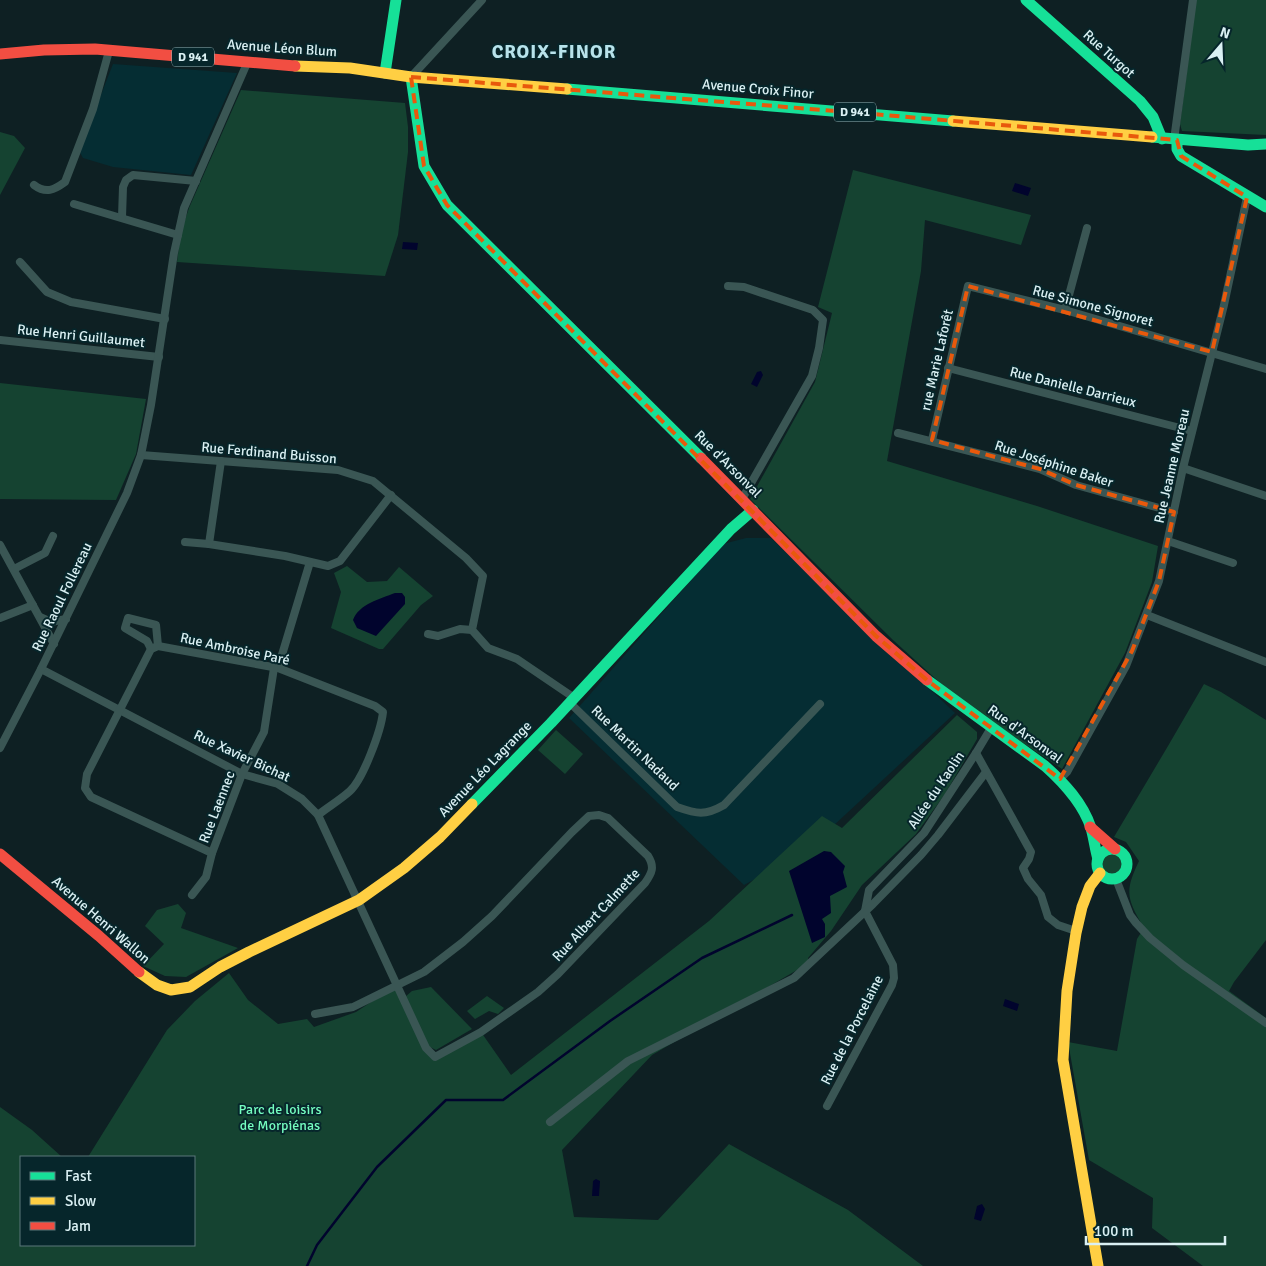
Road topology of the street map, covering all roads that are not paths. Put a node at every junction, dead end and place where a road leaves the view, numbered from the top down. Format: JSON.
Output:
{"nodes":[{"id":1,"x":396,"y":0,"type":"edge"},
{"id":2,"x":482,"y":0,"type":"edge"},
{"id":3,"x":1026,"y":0,"type":"edge"},
{"id":4,"x":1193,"y":0,"type":"edge"},
{"id":5,"x":109,"y":51,"type":"junction"},
{"id":6,"x":0,"y":54,"type":"edge"},
{"id":7,"x":248,"y":62,"type":"junction"},
{"id":8,"x":385,"y":73,"type":"junction"},
{"id":9,"x":411,"y":77,"type":"junction"},
{"id":10,"x":1162,"y":139,"type":"junction"},
{"id":11,"x":1176,"y":140,"type":"junction"},
{"id":12,"x":1266,"y":144,"type":"edge"},
{"id":13,"x":196,"y":181,"type":"junction"},
{"id":14,"x":34,"y":185,"type":"dead end"},
{"id":15,"x":1247,"y":197,"type":"junction"},
{"id":16,"x":74,"y":204,"type":"dead end"},
{"id":17,"x":1266,"y":207,"type":"edge"},
{"id":18,"x":122,"y":217,"type":"junction"},
{"id":19,"x":1087,"y":228,"type":"dead end"},
{"id":20,"x":178,"y":235,"type":"junction"},
{"id":21,"x":20,"y":262,"type":"dead end"},
{"id":22,"x":728,"y":286,"type":"dead end"},
{"id":23,"x":968,"y":286,"type":"joint"},
{"id":24,"x":1065,"y":310,"type":"junction"},
{"id":25,"x":165,"y":320,"type":"junction"},
{"id":26,"x":0,"y":340,"type":"edge"},
{"id":27,"x":1212,"y":352,"type":"junction"},
{"id":28,"x":159,"y":357,"type":"junction"},
{"id":29,"x":948,"y":368,"type":"junction"},
{"id":30,"x":1266,"y":369,"type":"edge"},
{"id":31,"x":1192,"y":431,"type":"junction"},
{"id":32,"x":898,"y":433,"type":"dead end"},
{"id":33,"x":932,"y":440,"type":"junction"},
{"id":34,"x":141,"y":455,"type":"junction"},
{"id":35,"x":221,"y":461,"type":"junction"},
{"id":36,"x":1183,"y":468,"type":"junction"},
{"id":37,"x":391,"y":495,"type":"junction"},
{"id":38,"x":1266,"y":496,"type":"edge"},
{"id":39,"x":742,"y":498,"type":"junction"},
{"id":40,"x":753,"y":510,"type":"junction"},
{"id":41,"x":1174,"y":512,"type":"junction"},
{"id":42,"x":53,"y":536,"type":"dead end"},
{"id":43,"x":1168,"y":541,"type":"junction"},
{"id":44,"x":185,"y":542,"type":"dead end"},
{"id":45,"x":209,"y":544,"type":"junction"},
{"id":46,"x":0,"y":545,"type":"edge"},
{"id":47,"x":310,"y":562,"type":"junction"},
{"id":48,"x":1233,"y":563,"type":"dead end"},
{"id":49,"x":14,"y":569,"type":"junction"},
{"id":50,"x":33,"y":605,"type":"junction"},
{"id":51,"x":1147,"y":615,"type":"junction"},
{"id":52,"x":40,"y":617,"type":"junction"},
{"id":53,"x":0,"y":618,"type":"edge"},
{"id":54,"x":66,"y":619,"type":"junction"},
{"id":55,"x":472,"y":630,"type":"junction"},
{"id":56,"x":428,"y":634,"type":"dead end"},
{"id":57,"x":54,"y":644,"type":"junction"},
{"id":58,"x":154,"y":647,"type":"junction"},
{"id":59,"x":1266,"y":662,"type":"edge"},
{"id":60,"x":276,"y":668,"type":"junction"},
{"id":61,"x":41,"y":669,"type":"junction"},
{"id":62,"x":571,"y":700,"type":"junction"},
{"id":63,"x":820,"y":704,"type":"dead end"},
{"id":64,"x":118,"y":710,"type":"junction"},
{"id":65,"x":990,"y":728,"type":"junction"},
{"id":66,"x":0,"y":748,"type":"edge"},
{"id":67,"x":976,"y":753,"type":"junction"},
{"id":68,"x":986,"y":772,"type":"junction"},
{"id":69,"x":242,"y":774,"type":"junction"},
{"id":70,"x":1060,"y":780,"type":"junction"},
{"id":71,"x":318,"y":815,"type":"junction"},
{"id":72,"x":1090,"y":827,"type":"junction"},
{"id":73,"x":1115,"y":849,"type":"junction"},
{"id":74,"x":0,"y":854,"type":"edge"},
{"id":75,"x":212,"y":854,"type":"junction"},
{"id":76,"x":1098,"y":859,"type":"junction"},
{"id":77,"x":1100,"y":873,"type":"junction"},
{"id":78,"x":1116,"y":879,"type":"junction"},
{"id":79,"x":192,"y":895,"type":"dead end"},
{"id":80,"x":359,"y":900,"type":"junction"},
{"id":81,"x":865,"y":910,"type":"junction"},
{"id":82,"x":1076,"y":931,"type":"junction"},
{"id":83,"x":397,"y":985,"type":"junction"},
{"id":84,"x":190,"y":986,"type":"joint"},
{"id":85,"x":315,"y":1014,"type":"dead end"},
{"id":86,"x":1266,"y":1023,"type":"edge"},
{"id":87,"x":828,"y":1106,"type":"dead end"},
{"id":88,"x":550,"y":1122,"type":"dead end"},
{"id":89,"x":1098,"y":1266,"type":"edge"}],
"edges":[{"from":1,"to":8,"type":"street"},
{"from":2,"to":9,"type":"street"},
{"from":3,"to":10,"type":"street","name":"Rue Turgot"},
{"from":4,"to":11,"type":"street"},
{"from":5,"to":6,"type":"street","name":"Avenue Léon Blum","number":"D 941"},
{"from":5,"to":7,"type":"street","name":"Avenue Léon Blum","number":"D 941"},
{"from":5,"to":14,"type":"street"},
{"from":7,"to":8,"type":"street","name":"Avenue Léon Blum","number":"D 941"},
{"from":7,"to":13,"type":"street","name":"Rue Raoul Follereau"},
{"from":8,"to":9,"type":"street","name":"Avenue Léon Blum","number":"D 941"},
{"from":9,"to":10,"type":"street","name":"Avenue Croix Finor","number":"D 941"},
{"from":9,"to":39,"type":"street","name":"Rue d'Arsonval"},
{"from":10,"to":11,"type":"street","number":"D 941"},
{"from":11,"to":12,"type":"street","number":"D 941"},
{"from":11,"to":15,"type":"street"},
{"from":13,"to":18,"type":"street"},
{"from":13,"to":20,"type":"street","name":"Rue Raoul Follereau"},
{"from":15,"to":17,"type":"street"},
{"from":15,"to":27,"type":"street","name":"Rue Jeanne Moreau"},
{"from":16,"to":18,"type":"street"},
{"from":18,"to":20,"type":"street"},
{"from":19,"to":24,"type":"street"},
{"from":20,"to":25,"type":"street","name":"Rue Raoul Follereau"},
{"from":21,"to":25,"type":"street"},
{"from":22,"to":39,"type":"street"},
{"from":23,"to":24,"type":"street","name":"Rue Simone Signoret"},
{"from":23,"to":29,"type":"street","name":"rue Marie Laforêt"},
{"from":24,"to":27,"type":"street","name":"Rue Simone Signoret"},
{"from":25,"to":28,"type":"street","name":"Rue Raoul Follereau"},
{"from":26,"to":28,"type":"street","name":"Rue Henri Guillaumet"},
{"from":27,"to":30,"type":"street","name":"Rue Simone Signoret"},
{"from":27,"to":31,"type":"street","name":"Rue Jeanne Moreau"},
{"from":28,"to":34,"type":"street","name":"Rue Raoul Follereau"},
{"from":29,"to":31,"type":"street","name":"Rue Danielle Darrieux"},
{"from":29,"to":33,"type":"street","name":"rue Marie Laforêt"},
{"from":31,"to":36,"type":"street","name":"Rue Jeanne Moreau"},
{"from":32,"to":33,"type":"street","name":"Rue Joséphine Baker"},
{"from":33,"to":41,"type":"street","name":"Rue Joséphine Baker"},
{"from":34,"to":35,"type":"street","name":"Rue Ferdinand Buisson"},
{"from":34,"to":54,"type":"street","name":"Rue Raoul Follereau"},
{"from":35,"to":37,"type":"street","name":"Rue Ferdinand Buisson"},
{"from":35,"to":45,"type":"street"},
{"from":36,"to":38,"type":"street"},
{"from":36,"to":41,"type":"street","name":"Rue Jeanne Moreau"},
{"from":37,"to":47,"type":"street"},
{"from":37,"to":55,"type":"street","name":"Rue Ferdinand Buisson"},
{"from":39,"to":40,"type":"street","name":"Rue d'Arsonval"},
{"from":40,"to":62,"type":"street","name":"Avenue Léo Lagrange"},
{"from":40,"to":65,"type":"street","name":"Rue d'Arsonval"},
{"from":41,"to":43,"type":"street","name":"Rue Jeanne Moreau"},
{"from":42,"to":49,"type":"street"},
{"from":43,"to":48,"type":"street"},
{"from":43,"to":51,"type":"street","name":"Rue Jeanne Moreau"},
{"from":44,"to":45,"type":"street"},
{"from":45,"to":47,"type":"street"},
{"from":46,"to":49,"type":"street"},
{"from":47,"to":60,"type":"street","name":"Rue Laennec"},
{"from":49,"to":50,"type":"street"},
{"from":50,"to":52,"type":"street"},
{"from":50,"to":53,"type":"street"},
{"from":51,"to":59,"type":"street"},
{"from":51,"to":70,"type":"street","name":"Rue Jeanne Moreau"},
{"from":52,"to":54,"type":"street"},
{"from":52,"to":57,"type":"street"},
{"from":54,"to":57,"type":"street","name":"Rue Raoul Follereau"},
{"from":55,"to":56,"type":"street"},
{"from":55,"to":62,"type":"street"},
{"from":57,"to":61,"type":"street","name":"Rue Raoul Follereau"},
{"from":58,"to":58,"type":"street"},
{"from":58,"to":60,"type":"street","name":"Rue Ambroise Paré"},
{"from":58,"to":64,"type":"street"},
{"from":60,"to":69,"type":"street","name":"Rue Laennec"},
{"from":60,"to":71,"type":"street","name":"Rue Ambroise Paré"},
{"from":61,"to":64,"type":"street","name":"Rue Xavier Bichat"},
{"from":61,"to":66,"type":"street","name":"Rue Raoul Follereau"},
{"from":62,"to":63,"type":"street","name":"Rue Martin Nadaud"},
{"from":62,"to":80,"type":"street","name":"Avenue Léo Lagrange"},
{"from":64,"to":69,"type":"street","name":"Rue Xavier Bichat"},
{"from":64,"to":75,"type":"street"},
{"from":65,"to":67,"type":"street","name":"Allée du Kaolin"},
{"from":65,"to":70,"type":"street","name":"Rue d'Arsonval"},
{"from":67,"to":68,"type":"street"},
{"from":67,"to":81,"type":"street","name":"Allée du Kaolin"},
{"from":68,"to":81,"type":"street"},
{"from":68,"to":82,"type":"street"},
{"from":69,"to":71,"type":"street","name":"Rue Xavier Bichat"},
{"from":69,"to":75,"type":"street","name":"Rue Laennec"},
{"from":70,"to":72,"type":"street","name":"Rue d'Arsonval"},
{"from":71,"to":80,"type":"street","name":"Rue Xavier Bichat"},
{"from":72,"to":73,"type":"street","name":"Rue d'Arsonval"},
{"from":72,"to":76,"type":"street","name":"Rue d'Arsonval"},
{"from":73,"to":76,"type":"street"},
{"from":73,"to":78,"type":"street"},
{"from":74,"to":84,"type":"street","name":"Avenue Henri Wallon"},
{"from":75,"to":79,"type":"street","name":"Rue Laennec"},
{"from":76,"to":77,"type":"street"},
{"from":77,"to":78,"type":"street"},
{"from":77,"to":82,"type":"street"},
{"from":78,"to":86,"type":"street"},
{"from":80,"to":83,"type":"street","name":"Rue Xavier Bichat"},
{"from":80,"to":84,"type":"street","name":"Avenue Léo Lagrange"},
{"from":81,"to":87,"type":"street","name":"Rue de la Porcelaine"},
{"from":81,"to":88,"type":"street"},
{"from":82,"to":89,"type":"street"},
{"from":83,"to":83,"type":"street","name":"Rue Albert Calmette"},
{"from":83,"to":85,"type":"street","name":"Rue Albert Calmette"}]}
